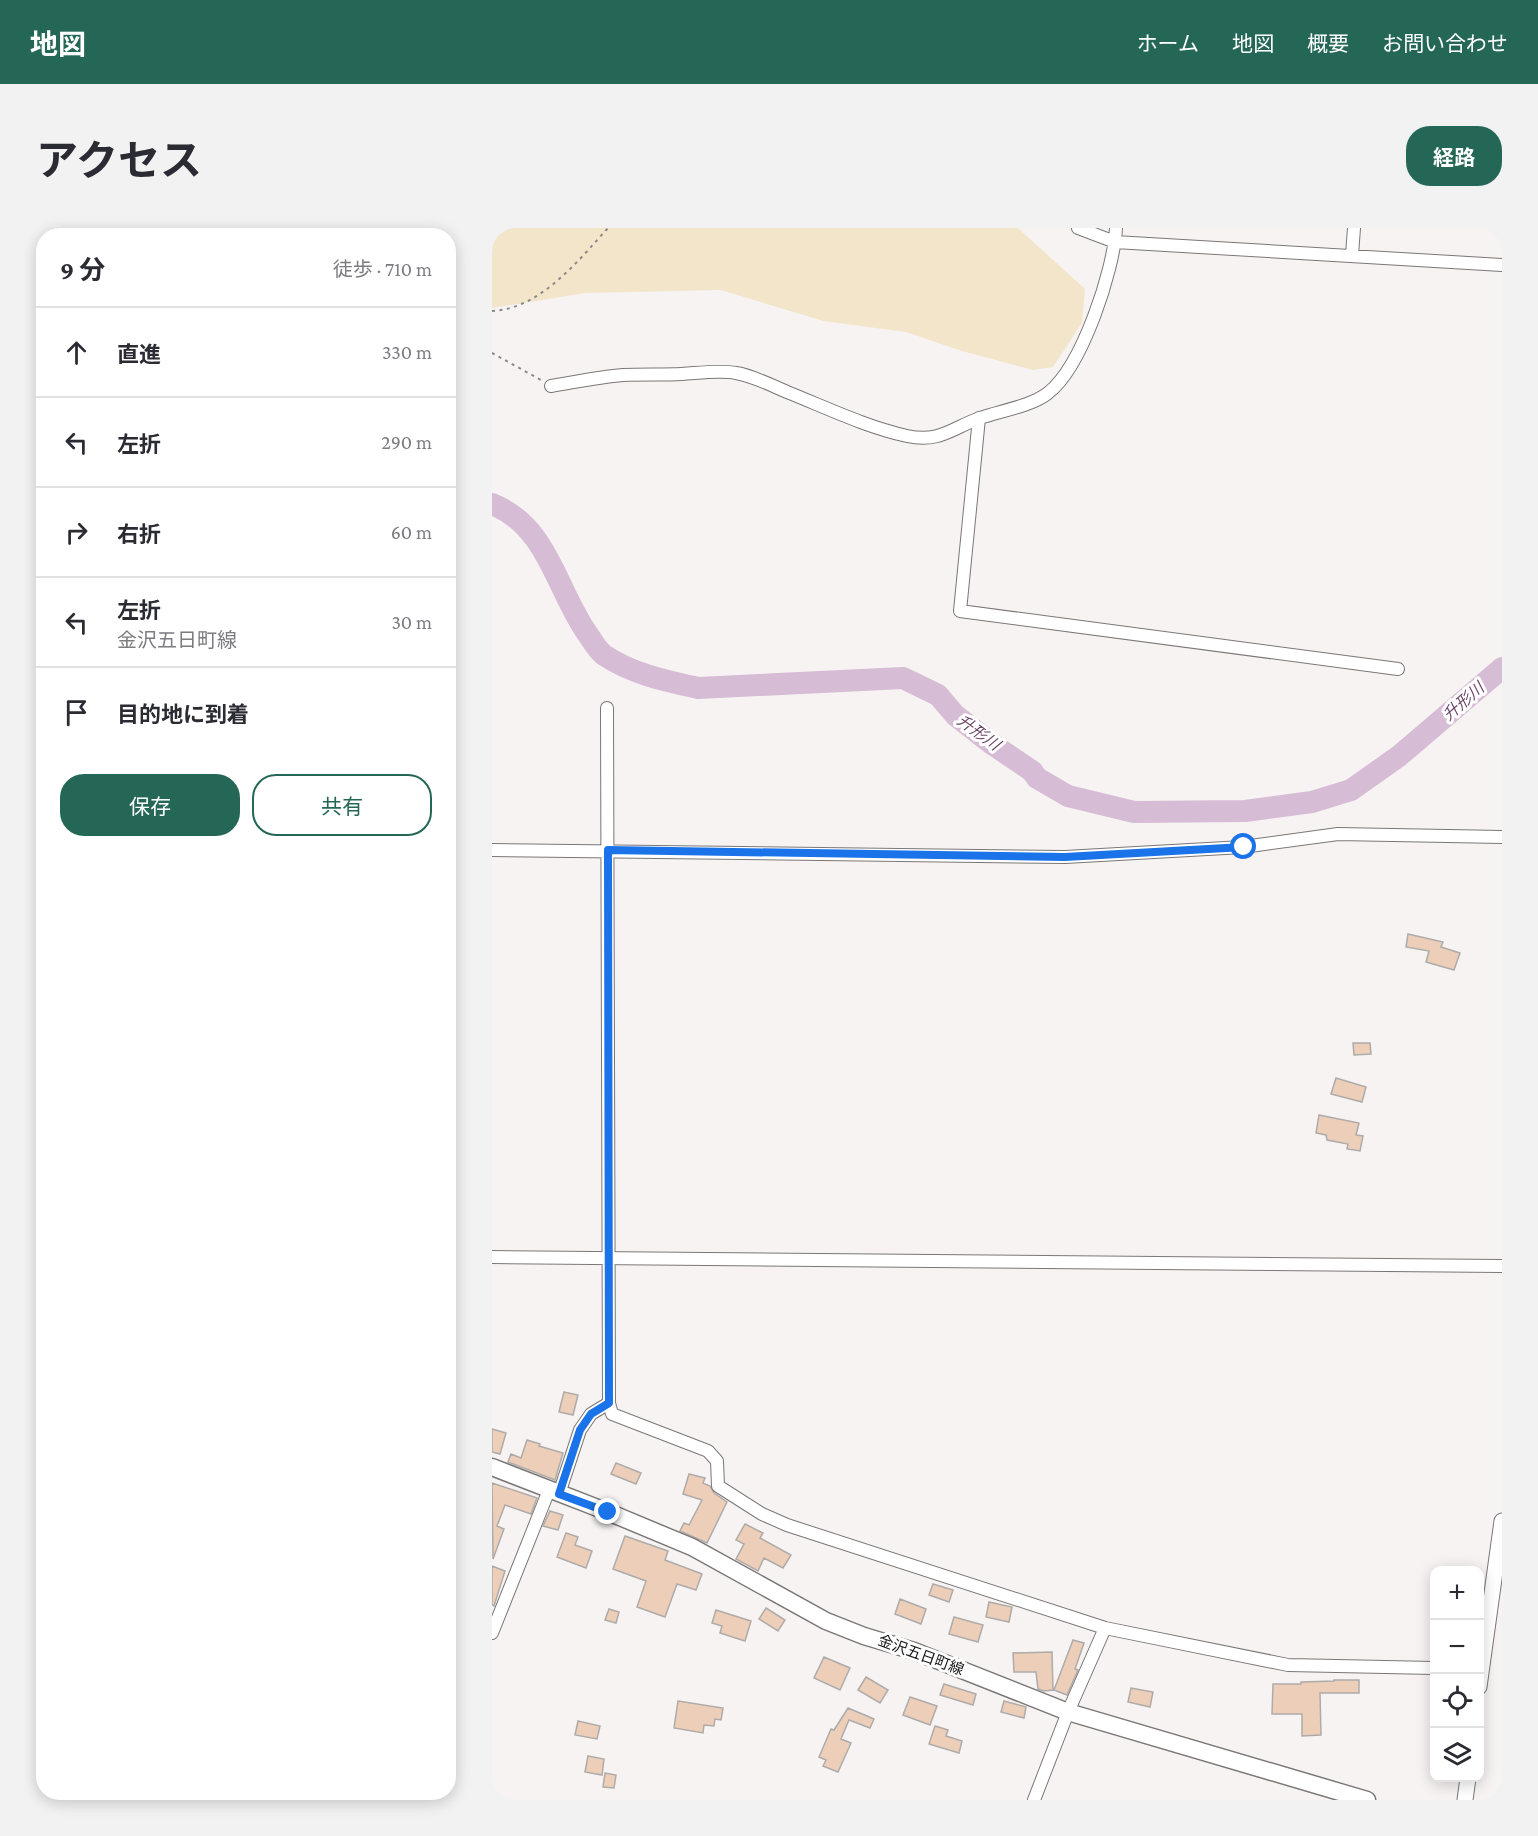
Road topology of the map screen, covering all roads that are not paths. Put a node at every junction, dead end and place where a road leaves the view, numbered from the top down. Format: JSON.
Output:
{"nodes":[{"id":1,"x":1078,"y":228,"type":"edge"},
{"id":2,"x":1116,"y":228,"type":"edge"},
{"id":3,"x":1354,"y":228,"type":"edge"},
{"id":4,"x":1116,"y":242,"type":"junction"},
{"id":5,"x":1352,"y":255,"type":"junction"},
{"id":6,"x":1502,"y":265,"type":"edge"},
{"id":7,"x":551,"y":386,"type":"road end"},
{"id":8,"x":979,"y":418,"type":"junction"},
{"id":9,"x":1398,"y":669,"type":"dead end"},
{"id":10,"x":608,"y":708,"type":"dead end"},
{"id":11,"x":1502,"y":837,"type":"edge"},
{"id":12,"x":492,"y":850,"type":"edge"},
{"id":13,"x":608,"y":850,"type":"junction"},
{"id":14,"x":492,"y":1257,"type":"edge"},
{"id":15,"x":608,"y":1258,"type":"junction"},
{"id":16,"x":1502,"y":1266,"type":"edge"},
{"id":17,"x":609,"y":1403,"type":"junction"},
{"id":18,"x":492,"y":1467,"type":"edge"},
{"id":19,"x":554,"y":1492,"type":"junction"},
{"id":20,"x":1502,"y":1521,"type":"edge"},
{"id":21,"x":1105,"y":1628,"type":"junction"},
{"id":22,"x":492,"y":1634,"type":"edge"},
{"id":23,"x":1484,"y":1648,"type":"edge"},
{"id":24,"x":1430,"y":1668,"type":"edge"},
{"id":25,"x":1068,"y":1712,"type":"junction"},
{"id":26,"x":1467,"y":1782,"type":"edge"},
{"id":27,"x":1034,"y":1800,"type":"edge"},
{"id":28,"x":1368,"y":1800,"type":"edge"},
{"id":29,"x":1465,"y":1800,"type":"edge"}],
"edges":[{"from":1,"to":4,"type":"street"},
{"from":2,"to":4,"type":"street"},
{"from":3,"to":5,"type":"street"},
{"from":4,"to":5,"type":"street"},
{"from":4,"to":8,"type":"street"},
{"from":5,"to":6,"type":"street"},
{"from":7,"to":8,"type":"street"},
{"from":8,"to":9,"type":"street"},
{"from":10,"to":13,"type":"street"},
{"from":11,"to":13,"type":"street"},
{"from":12,"to":13,"type":"street"},
{"from":13,"to":15,"type":"street"},
{"from":14,"to":15,"type":"street"},
{"from":15,"to":16,"type":"street"},
{"from":15,"to":17,"type":"street"},
{"from":17,"to":19,"type":"street"},
{"from":17,"to":21,"type":"street"},
{"from":18,"to":19,"type":"main road","name":"金沢五日町線"},
{"from":19,"to":22,"type":"street"},
{"from":19,"to":25,"type":"main road","name":"金沢五日町線"},
{"from":20,"to":23,"type":"street"},
{"from":21,"to":24,"type":"street"},
{"from":21,"to":25,"type":"street"},
{"from":25,"to":27,"type":"street"},
{"from":25,"to":28,"type":"main road","name":"金沢五日町線"},
{"from":26,"to":29,"type":"street"}]}
